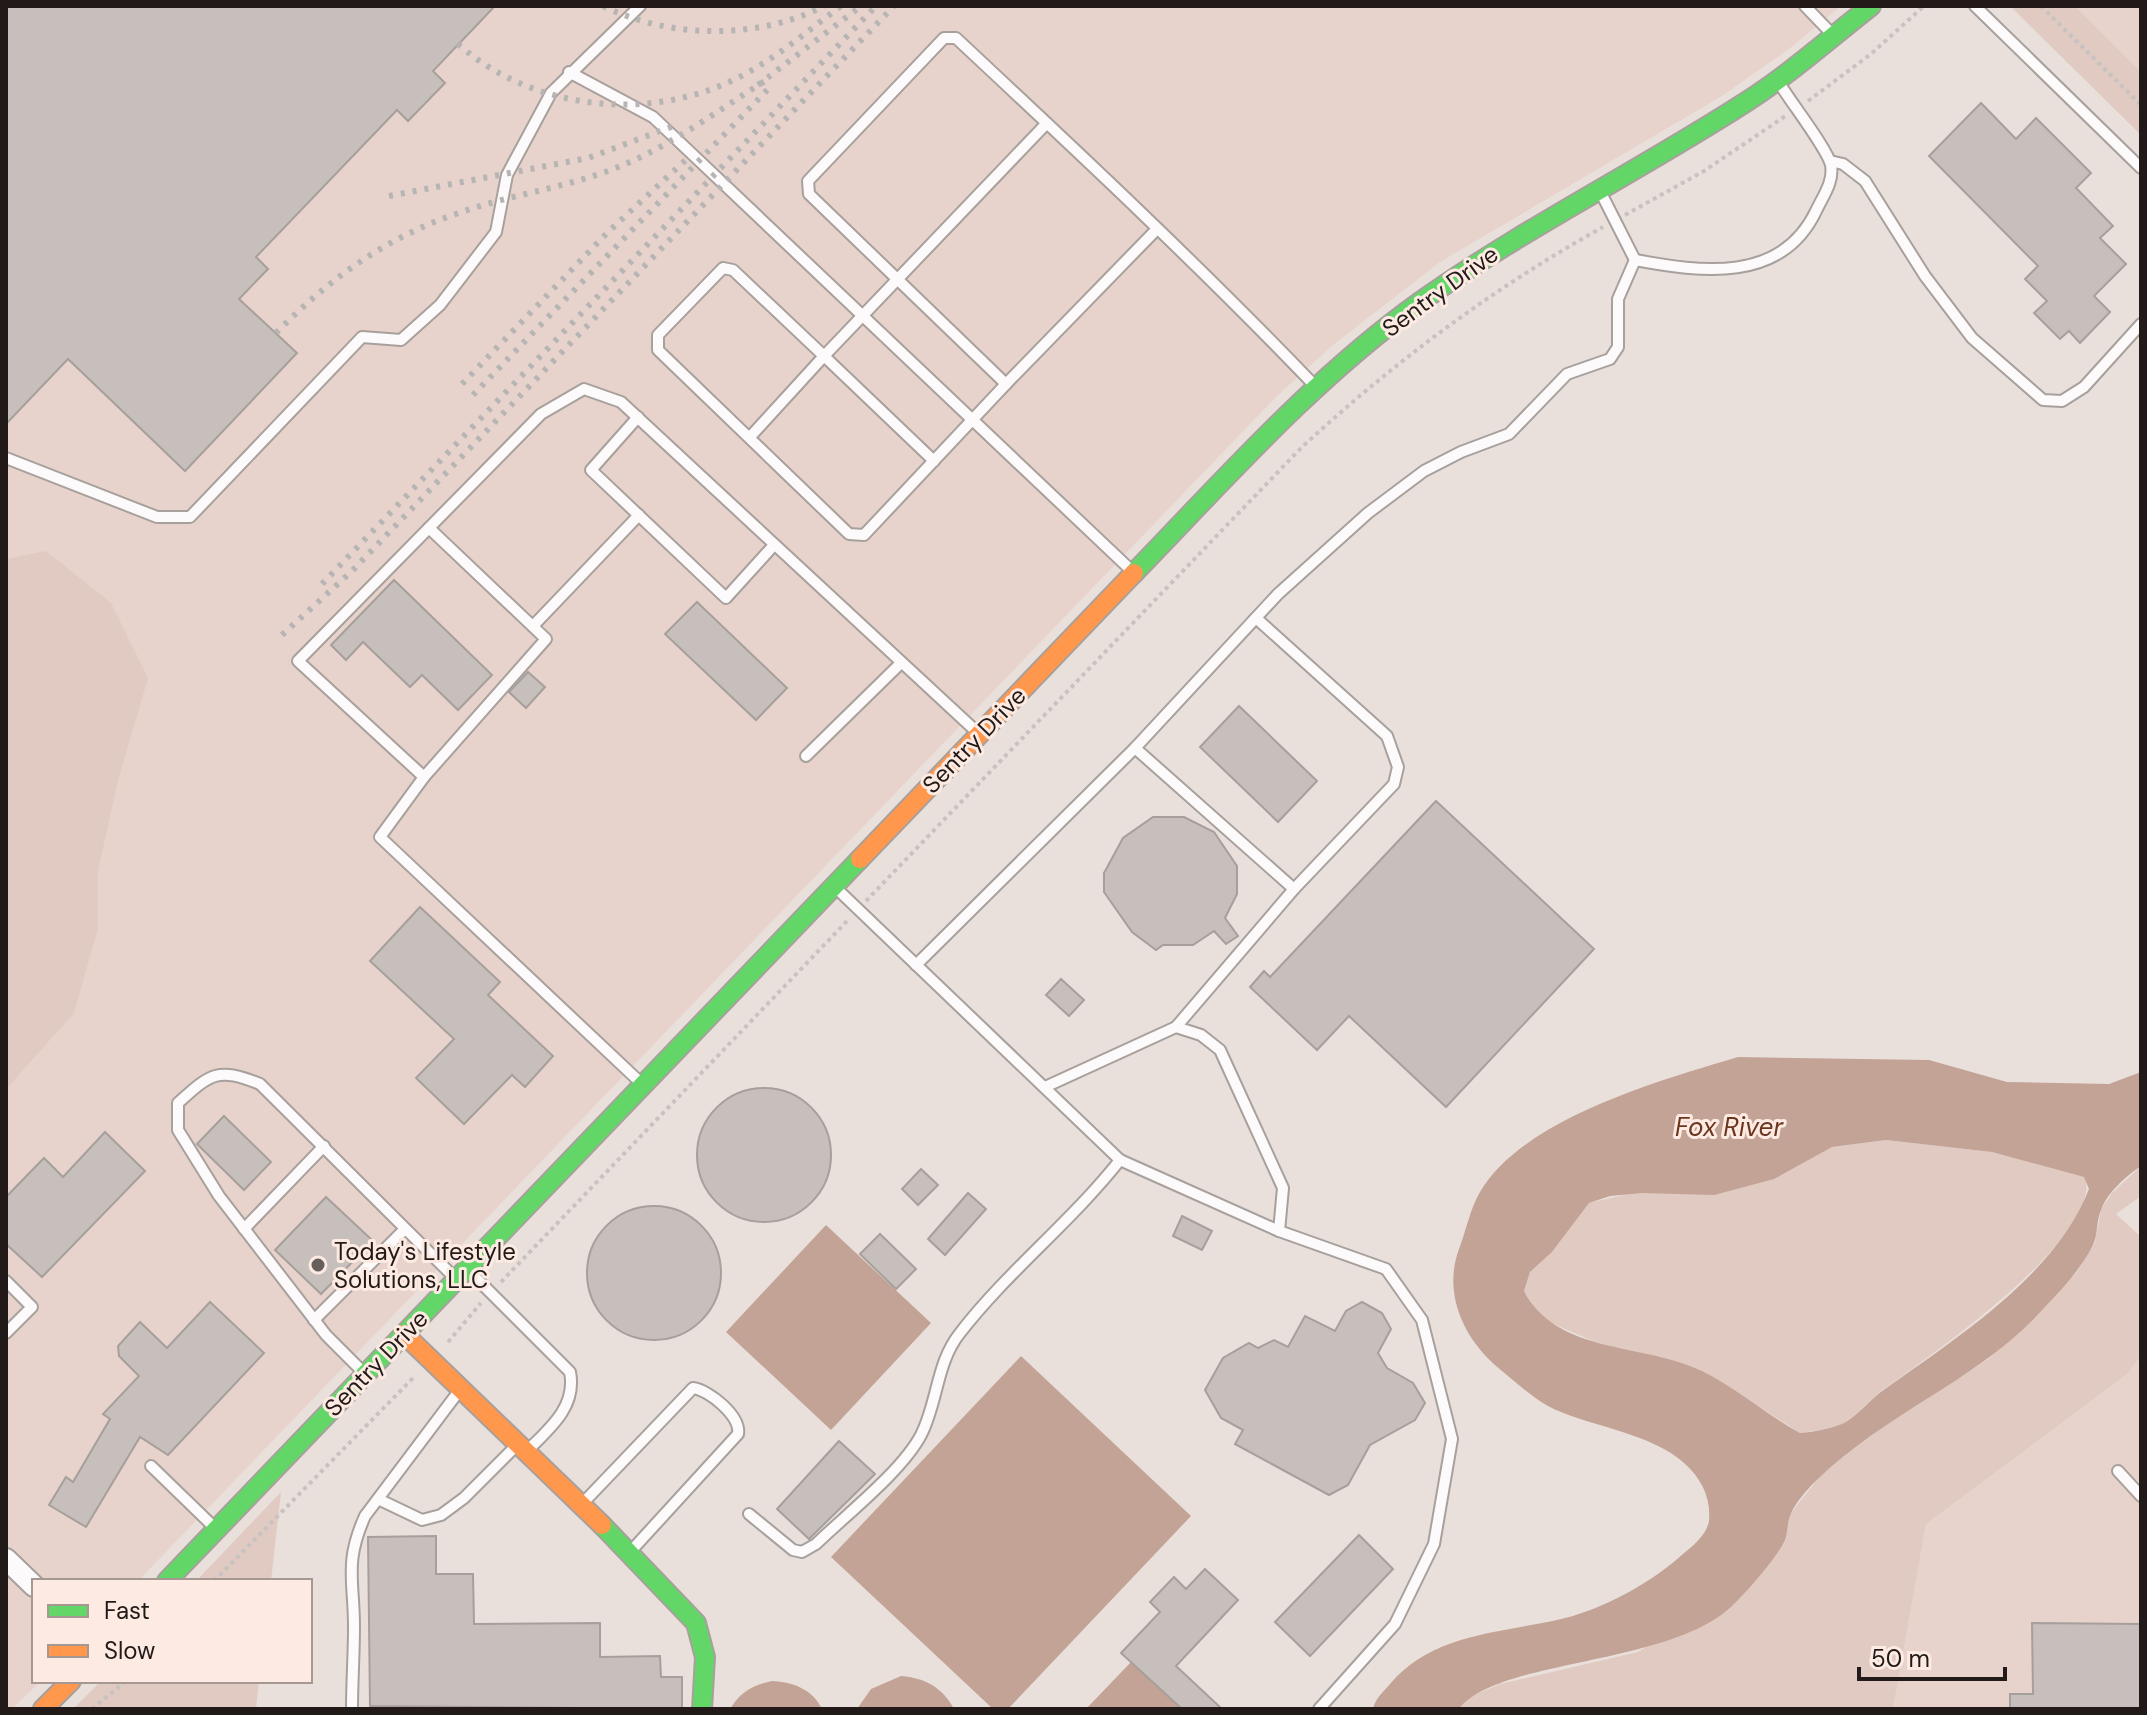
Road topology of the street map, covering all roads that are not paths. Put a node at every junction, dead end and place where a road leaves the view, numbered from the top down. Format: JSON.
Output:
{"nodes":[{"id":1,"x":640,"y":6,"type":"edge"},
{"id":2,"x":1805,"y":6,"type":"edge"},
{"id":3,"x":1871,"y":6,"type":"edge"},
{"id":4,"x":1975,"y":6,"type":"edge"},
{"id":5,"x":1834,"y":37,"type":"junction"},
{"id":6,"x":569,"y":72,"type":"junction"},
{"id":7,"x":1777,"y":80,"type":"junction"},
{"id":8,"x":1047,"y":123,"type":"junction"},
{"id":9,"x":1830,"y":161,"type":"junction"},
{"id":10,"x":2141,"y":168,"type":"edge"},
{"id":11,"x":1599,"y":190,"type":"junction"},
{"id":12,"x":1157,"y":229,"type":"junction"},
{"id":13,"x":1635,"y":260,"type":"junction"},
{"id":14,"x":897,"y":279,"type":"junction"},
{"id":15,"x":863,"y":316,"type":"junction"},
{"id":16,"x":2141,"y":324,"type":"edge"},
{"id":17,"x":824,"y":356,"type":"junction"},
{"id":18,"x":1006,"y":384,"type":"junction"},
{"id":19,"x":1317,"y":388,"type":"junction"},
{"id":20,"x":638,"y":417,"type":"junction"},
{"id":21,"x":972,"y":420,"type":"junction"},
{"id":22,"x":750,"y":437,"type":"junction"},
{"id":23,"x":6,"y":458,"type":"edge"},
{"id":24,"x":934,"y":461,"type":"junction"},
{"id":25,"x":639,"y":515,"type":"junction"},
{"id":26,"x":429,"y":528,"type":"junction"},
{"id":27,"x":774,"y":545,"type":"junction"},
{"id":28,"x":1134,"y":574,"type":"junction"},
{"id":29,"x":1256,"y":618,"type":"junction"},
{"id":30,"x":533,"y":626,"type":"junction"},
{"id":31,"x":901,"y":663,"type":"junction"},
{"id":32,"x":980,"y":735,"type":"junction"},
{"id":33,"x":1135,"y":748,"type":"junction"},
{"id":34,"x":806,"y":756,"type":"dead end"},
{"id":35,"x":424,"y":777,"type":"junction"},
{"id":36,"x":834,"y":886,"type":"junction"},
{"id":37,"x":1294,"y":889,"type":"junction"},
{"id":38,"x":916,"y":965,"type":"junction"},
{"id":39,"x":1176,"y":1027,"type":"junction"},
{"id":40,"x":643,"y":1086,"type":"junction"},
{"id":41,"x":1045,"y":1087,"type":"junction"},
{"id":42,"x":324,"y":1146,"type":"junction"},
{"id":43,"x":1120,"y":1160,"type":"junction"},
{"id":44,"x":244,"y":1229,"type":"junction"},
{"id":45,"x":405,"y":1229,"type":"junction"},
{"id":46,"x":1279,"y":1231,"type":"junction"},
{"id":47,"x":461,"y":1274,"type":"junction"},
{"id":48,"x":6,"y":1281,"type":"edge"},
{"id":49,"x":314,"y":1320,"type":"junction"},
{"id":50,"x":6,"y":1333,"type":"edge"},
{"id":51,"x":404,"y":1334,"type":"junction"},
{"id":52,"x":365,"y":1375,"type":"junction"},
{"id":53,"x":460,"y":1390,"type":"junction"},
{"id":54,"x":521,"y":1449,"type":"junction"},
{"id":55,"x":151,"y":1466,"type":"dead end"},
{"id":56,"x":2118,"y":1471,"type":"dead end"},
{"id":57,"x":2141,"y":1496,"type":"edge"},
{"id":58,"x":378,"y":1499,"type":"junction"},
{"id":59,"x":580,"y":1505,"type":"junction"},
{"id":60,"x":749,"y":1514,"type":"dead end"},
{"id":61,"x":217,"y":1529,"type":"junction"},
{"id":62,"x":630,"y":1552,"type":"junction"},
{"id":63,"x":6,"y":1559,"type":"edge"},
{"id":64,"x":169,"y":1579,"type":"edge"},
{"id":65,"x":32,"y":1584,"type":"edge"},
{"id":66,"x":69,"y":1683,"type":"edge"},
{"id":67,"x":43,"y":1709,"type":"edge"},
{"id":68,"x":352,"y":1709,"type":"edge"},
{"id":69,"x":702,"y":1709,"type":"edge"},
{"id":70,"x":1319,"y":1709,"type":"edge"}],
"edges":[{"from":1,"to":6,"type":"lane"},
{"from":2,"to":5,"type":"lane"},
{"from":3,"to":5,"type":"street","name":"Sentry Drive"},
{"from":4,"to":10,"type":"lane"},
{"from":5,"to":7,"type":"street","name":"Sentry Drive"},
{"from":6,"to":15,"type":"lane"},
{"from":6,"to":23,"type":"lane"},
{"from":7,"to":9,"type":"lane"},
{"from":7,"to":11,"type":"street","name":"Sentry Drive"},
{"from":8,"to":12,"type":"lane"},
{"from":8,"to":14,"type":"lane"},
{"from":8,"to":14,"type":"lane"},
{"from":9,"to":13,"type":"lane"},
{"from":9,"to":16,"type":"lane"},
{"from":11,"to":13,"type":"lane"},
{"from":11,"to":19,"type":"street","name":"Sentry Drive"},
{"from":12,"to":18,"type":"lane"},
{"from":12,"to":19,"type":"lane"},
{"from":13,"to":29,"type":"lane"},
{"from":14,"to":15,"type":"lane"},
{"from":14,"to":18,"type":"lane"},
{"from":15,"to":17,"type":"lane"},
{"from":15,"to":21,"type":"lane"},
{"from":17,"to":22,"type":"lane"},
{"from":17,"to":22,"type":"lane"},
{"from":17,"to":24,"type":"lane"},
{"from":18,"to":21,"type":"lane"},
{"from":19,"to":28,"type":"street","name":"Sentry Drive"},
{"from":20,"to":25,"type":"lane"},
{"from":20,"to":26,"type":"lane"},
{"from":20,"to":27,"type":"lane"},
{"from":21,"to":24,"type":"lane"},
{"from":21,"to":28,"type":"lane"},
{"from":22,"to":24,"type":"lane"},
{"from":25,"to":27,"type":"lane"},
{"from":25,"to":30,"type":"lane"},
{"from":26,"to":30,"type":"lane"},
{"from":26,"to":35,"type":"lane"},
{"from":27,"to":31,"type":"lane"},
{"from":28,"to":32,"type":"street","name":"Sentry Drive"},
{"from":29,"to":33,"type":"lane"},
{"from":29,"to":37,"type":"lane"},
{"from":30,"to":35,"type":"lane"},
{"from":31,"to":32,"type":"lane"},
{"from":31,"to":34,"type":"lane"},
{"from":32,"to":36,"type":"street","name":"Sentry Drive"},
{"from":33,"to":37,"type":"lane"},
{"from":33,"to":38,"type":"lane"},
{"from":35,"to":40,"type":"lane"},
{"from":36,"to":38,"type":"lane"},
{"from":36,"to":40,"type":"street","name":"Sentry Drive"},
{"from":37,"to":39,"type":"lane"},
{"from":38,"to":41,"type":"lane"},
{"from":39,"to":41,"type":"lane"},
{"from":39,"to":46,"type":"lane"},
{"from":40,"to":47,"type":"street","name":"Sentry Drive"},
{"from":41,"to":43,"type":"lane"},
{"from":42,"to":44,"type":"lane"},
{"from":42,"to":44,"type":"lane"},
{"from":42,"to":45,"type":"lane"},
{"from":43,"to":46,"type":"lane"},
{"from":43,"to":60,"type":"lane"},
{"from":44,"to":49,"type":"lane"},
{"from":45,"to":47,"type":"lane"},
{"from":45,"to":49,"type":"lane"},
{"from":46,"to":70,"type":"lane"},
{"from":47,"to":51,"type":"street","name":"Sentry Drive"},
{"from":47,"to":54,"type":"lane"},
{"from":48,"to":50,"type":"lane"},
{"from":49,"to":52,"type":"lane"},
{"from":51,"to":52,"type":"street","name":"Sentry Drive"},
{"from":51,"to":53,"type":"street"},
{"from":52,"to":61,"type":"street","name":"Sentry Drive"},
{"from":53,"to":54,"type":"street"},
{"from":53,"to":58,"type":"lane"},
{"from":54,"to":58,"type":"lane"},
{"from":54,"to":59,"type":"street"},
{"from":55,"to":61,"type":"lane"},
{"from":56,"to":57,"type":"lane"},
{"from":58,"to":68,"type":"lane"},
{"from":59,"to":62,"type":"street"},
{"from":59,"to":62,"type":"lane"},
{"from":61,"to":64,"type":"street","name":"Sentry Drive"},
{"from":62,"to":69,"type":"street"},
{"from":63,"to":65,"type":"street"},
{"from":66,"to":67,"type":"street"}]}
